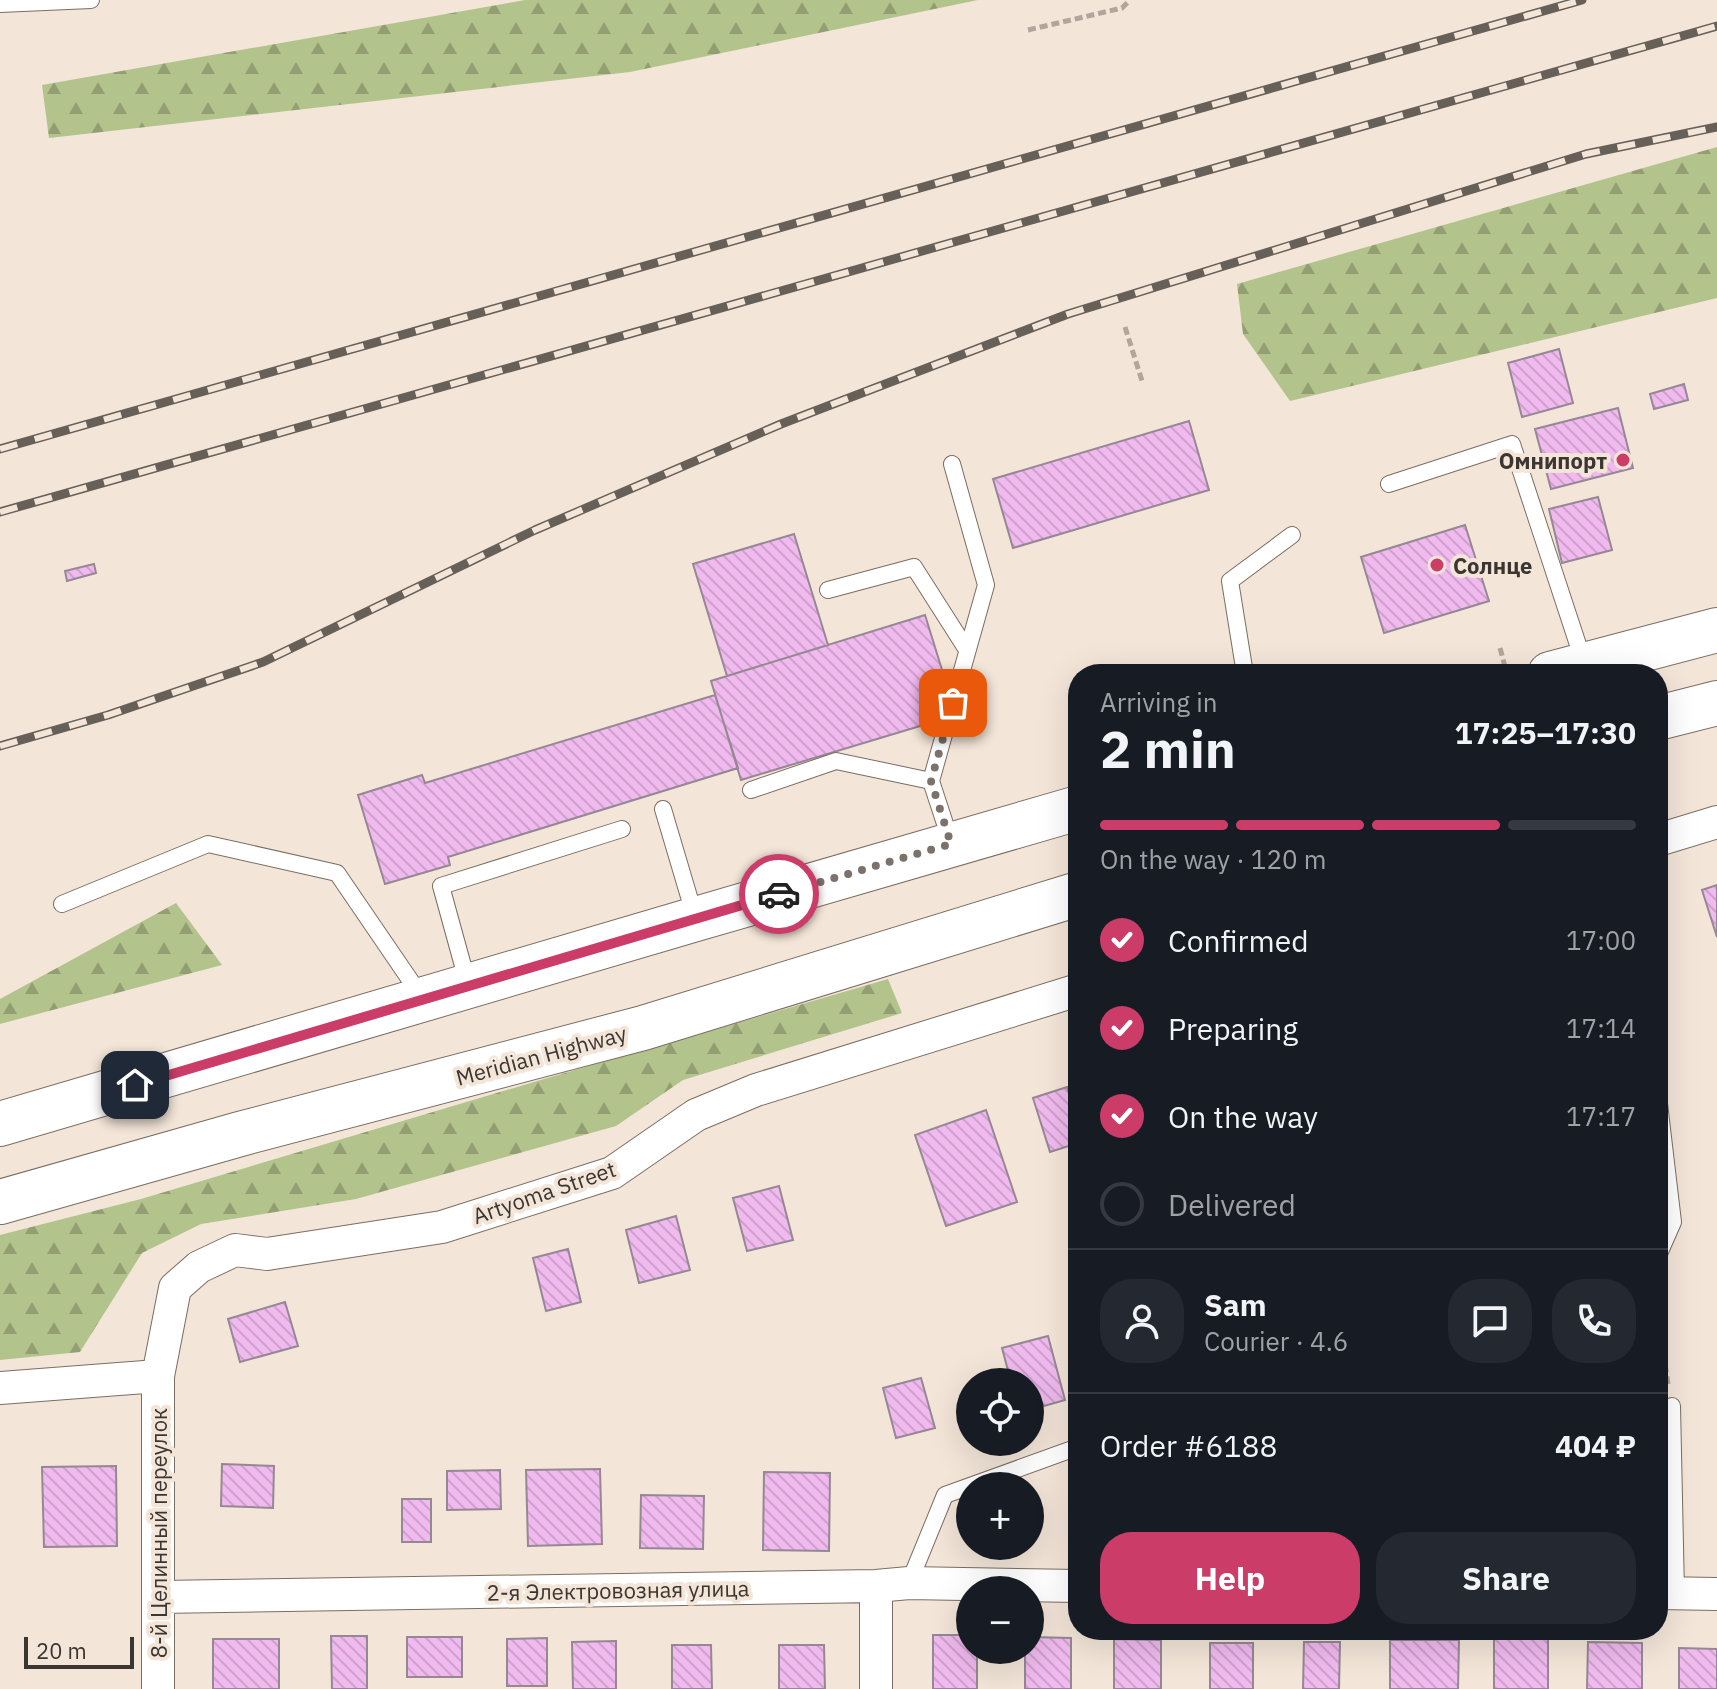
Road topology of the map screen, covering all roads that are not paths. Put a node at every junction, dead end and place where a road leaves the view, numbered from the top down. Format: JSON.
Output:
{"nodes":[{"id":1,"x":91,"y":0,"type":"edge"},
{"id":2,"x":0,"y":4,"type":"edge"},
{"id":3,"x":952,"y":464,"type":"dead end"},
{"id":4,"x":1389,"y":484,"type":"dead end"},
{"id":5,"x":1292,"y":535,"type":"dead end"},
{"id":6,"x":828,"y":590,"type":"dead end"},
{"id":7,"x":1717,"y":630,"type":"edge"},
{"id":8,"x":967,"y":650,"type":"junction"},
{"id":9,"x":1243,"y":664,"type":"edge"},
{"id":10,"x":1567,"y":664,"type":"edge"},
{"id":11,"x":1587,"y":664,"type":"edge"},
{"id":12,"x":1717,"y":703,"type":"edge"},
{"id":13,"x":1668,"y":715,"type":"edge"},
{"id":14,"x":931,"y":781,"type":"junction"},
{"id":15,"x":751,"y":790,"type":"dead end"},
{"id":16,"x":663,"y":809,"type":"dead end"},
{"id":17,"x":1068,"y":811,"type":"edge"},
{"id":18,"x":1717,"y":822,"type":"edge"},
{"id":19,"x":622,"y":829,"type":"dead end"},
{"id":20,"x":1668,"y":837,"type":"edge"},
{"id":21,"x":951,"y":844,"type":"junction"},
{"id":22,"x":1068,"y":897,"type":"edge"},
{"id":23,"x":62,"y":904,"type":"dead end"},
{"id":24,"x":696,"y":919,"type":"junction"},
{"id":25,"x":469,"y":986,"type":"junction"},
{"id":26,"x":1068,"y":993,"type":"edge"},
{"id":27,"x":423,"y":999,"type":"junction"},
{"id":28,"x":0,"y":1124,"type":"edge"},
{"id":29,"x":1668,"y":1180,"type":"edge"},
{"id":30,"x":0,"y":1202,"type":"edge"},
{"id":31,"x":1668,"y":1233,"type":"edge"},
{"id":32,"x":158,"y":1376,"type":"junction"},
{"id":33,"x":0,"y":1388,"type":"edge"},
{"id":34,"x":1672,"y":1406,"type":"road end"},
{"id":35,"x":1068,"y":1451,"type":"edge"},
{"id":36,"x":1668,"y":1556,"type":"edge"},
{"id":37,"x":909,"y":1583,"type":"junction"},
{"id":38,"x":876,"y":1586,"type":"junction"},
{"id":39,"x":1068,"y":1586,"type":"edge"},
{"id":40,"x":1668,"y":1593,"type":"edge"},
{"id":41,"x":1717,"y":1594,"type":"edge"},
{"id":42,"x":159,"y":1597,"type":"junction"},
{"id":43,"x":158,"y":1689,"type":"edge"},
{"id":44,"x":876,"y":1689,"type":"edge"}],
"edges":[{"from":1,"to":2,"type":"lane"},
{"from":3,"to":8,"type":"lane"},
{"from":4,"to":10,"type":"lane"},
{"from":5,"to":9,"type":"lane"},
{"from":6,"to":8,"type":"lane"},
{"from":7,"to":11,"type":"main road"},
{"from":8,"to":14,"type":"lane"},
{"from":12,"to":13,"type":"main road"},
{"from":14,"to":15,"type":"lane"},
{"from":14,"to":21,"type":"lane"},
{"from":16,"to":24,"type":"lane"},
{"from":17,"to":21,"type":"main road"},
{"from":18,"to":20,"type":"street"},
{"from":19,"to":25,"type":"lane"},
{"from":21,"to":24,"type":"main road"},
{"from":22,"to":30,"type":"main road","name":"Meridian Highway"},
{"from":23,"to":27,"type":"lane"},
{"from":24,"to":25,"type":"main road"},
{"from":25,"to":27,"type":"main road"},
{"from":26,"to":32,"type":"street","name":"Artyoma Street"},
{"from":27,"to":28,"type":"main road"},
{"from":29,"to":31,"type":"lane"},
{"from":32,"to":33,"type":"street"},
{"from":32,"to":42,"type":"street","name":"8-й Целинный переулок"},
{"from":34,"to":36,"type":"lane"},
{"from":35,"to":37,"type":"lane"},
{"from":37,"to":38,"type":"street","name":"2-я Электровозная улица"},
{"from":37,"to":39,"type":"street","name":"2-я Электровозная улица"},
{"from":38,"to":42,"type":"street","name":"2-я Электровозная улица"},
{"from":38,"to":44,"type":"street"},
{"from":40,"to":41,"type":"street"},
{"from":42,"to":43,"type":"street","name":"8-й Целинный переулок"}]}
